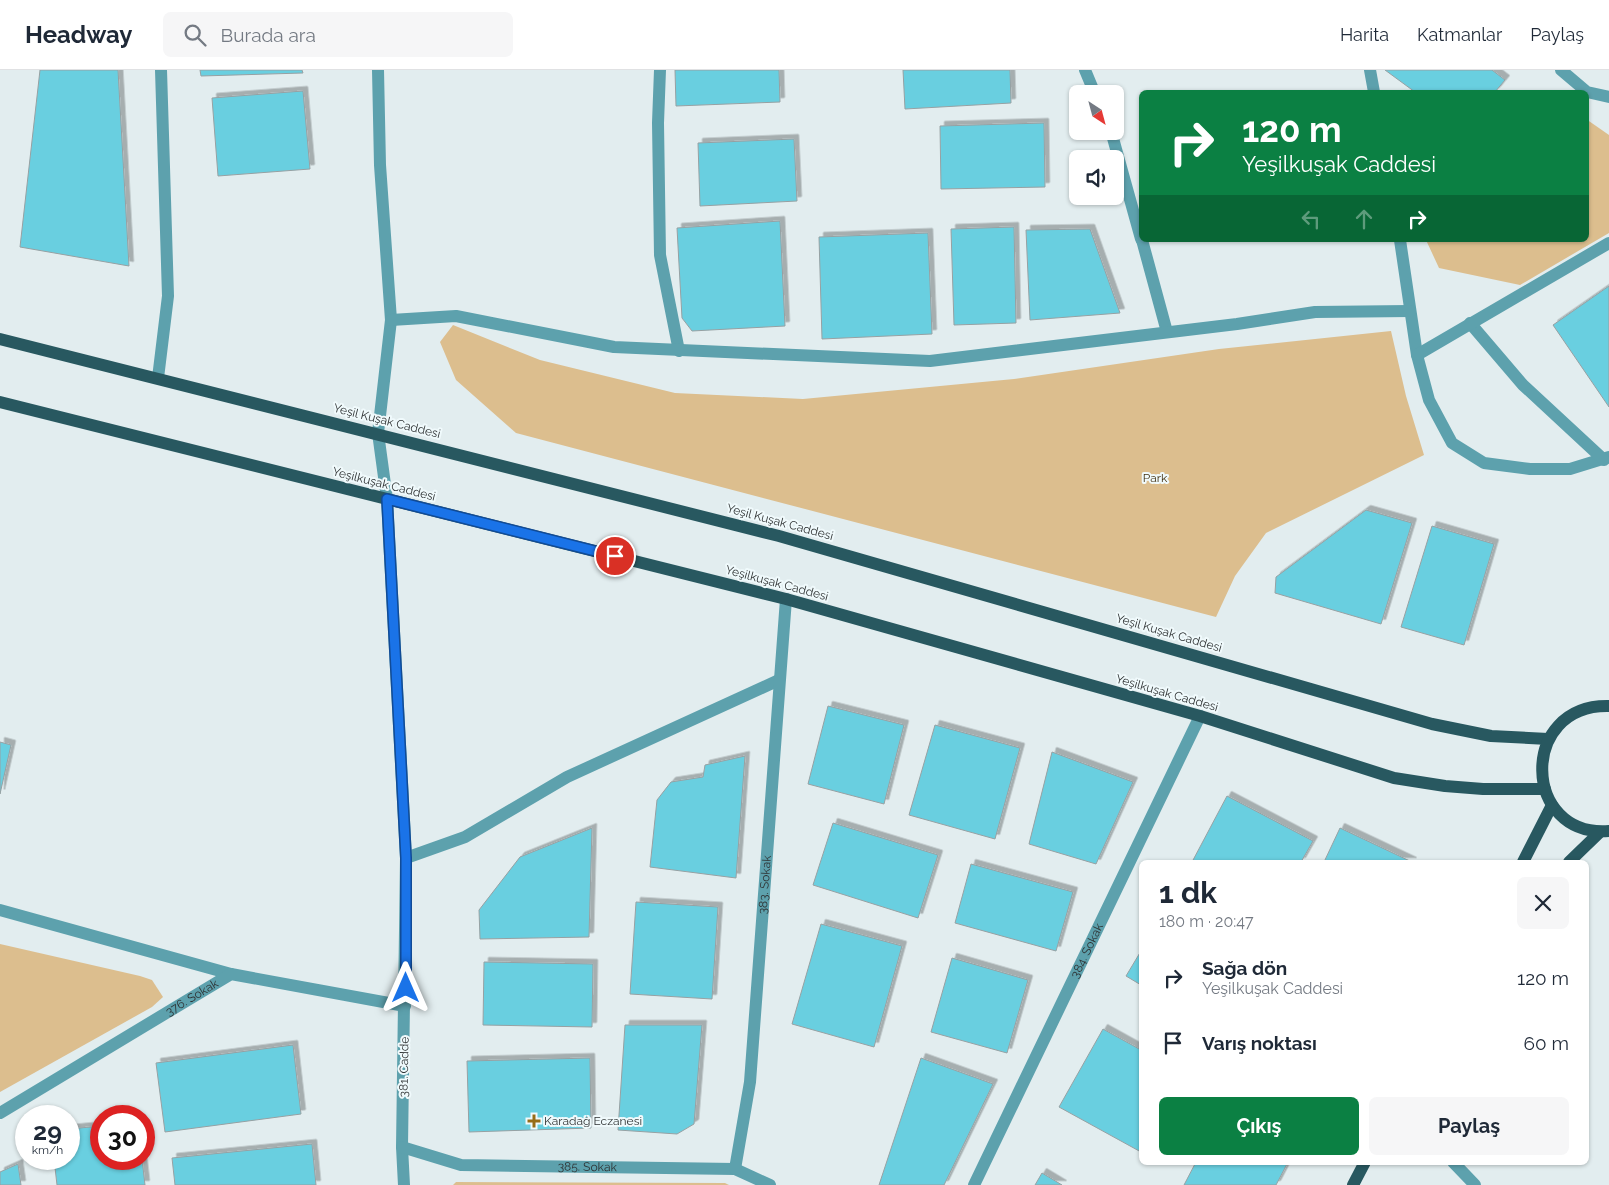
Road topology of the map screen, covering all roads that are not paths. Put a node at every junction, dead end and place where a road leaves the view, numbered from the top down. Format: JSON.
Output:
{"nodes":[{"id":1,"x":161,"y":70,"type":"edge"},
{"id":2,"x":378,"y":70,"type":"edge"},
{"id":3,"x":660,"y":70,"type":"edge"},
{"id":4,"x":1085,"y":70,"type":"edge"},
{"id":5,"x":1370,"y":70,"type":"edge"},
{"id":6,"x":1561,"y":70,"type":"edge"},
{"id":7,"x":1091,"y":85,"type":"edge"},
{"id":8,"x":1374,"y":90,"type":"edge"},
{"id":9,"x":1585,"y":90,"type":"edge"},
{"id":10,"x":1589,"y":92,"type":"edge"},
{"id":11,"x":1609,"y":97,"type":"edge"},
{"id":12,"x":1113,"y":140,"type":"edge"},
{"id":13,"x":1139,"y":233,"type":"edge"},
{"id":14,"x":1142,"y":242,"type":"edge"},
{"id":15,"x":1400,"y":242,"type":"edge"},
{"id":16,"x":1609,"y":243,"type":"edge"},
{"id":17,"x":1410,"y":311,"type":"junction"},
{"id":18,"x":391,"y":320,"type":"junction"},
{"id":19,"x":1470,"y":323,"type":"junction"},
{"id":20,"x":1166,"y":332,"type":"junction"},
{"id":21,"x":0,"y":339,"type":"edge"},
{"id":22,"x":679,"y":350,"type":"junction"},
{"id":23,"x":1417,"y":355,"type":"junction"},
{"id":24,"x":158,"y":378,"type":"junction"},
{"id":25,"x":0,"y":402,"type":"edge"},
{"id":26,"x":378,"y":433,"type":"junction"},
{"id":27,"x":1607,"y":458,"type":"edge"},
{"id":28,"x":387,"y":499,"type":"junction"},
{"id":29,"x":786,"y":599,"type":"junction"},
{"id":30,"x":779,"y":680,"type":"junction"},
{"id":31,"x":1609,"y":706,"type":"edge"},
{"id":32,"x":1200,"y":716,"type":"junction"},
{"id":33,"x":1548,"y":739,"type":"junction"},
{"id":34,"x":1544,"y":789,"type":"junction"},
{"id":35,"x":1552,"y":805,"type":"junction"},
{"id":36,"x":1604,"y":832,"type":"edge"},
{"id":37,"x":406,"y":858,"type":"junction"},
{"id":38,"x":1524,"y":860,"type":"edge"},
{"id":39,"x":1571,"y":860,"type":"edge"},
{"id":40,"x":0,"y":910,"type":"edge"},
{"id":41,"x":231,"y":974,"type":"junction"},
{"id":42,"x":406,"y":1006,"type":"junction"},
{"id":43,"x":0,"y":1113,"type":"edge"},
{"id":44,"x":402,"y":1147,"type":"junction"},
{"id":45,"x":1363,"y":1165,"type":"edge"},
{"id":46,"x":1457,"y":1165,"type":"edge"},
{"id":47,"x":735,"y":1169,"type":"junction"},
{"id":48,"x":404,"y":1185,"type":"edge"},
{"id":49,"x":770,"y":1185,"type":"edge"},
{"id":50,"x":974,"y":1185,"type":"edge"},
{"id":51,"x":1353,"y":1185,"type":"edge"},
{"id":52,"x":1475,"y":1185,"type":"edge"}],
"edges":[{"from":1,"to":24,"type":"street"},
{"from":2,"to":18,"type":"street","name":"381. Cadde"},
{"from":3,"to":22,"type":"street"},
{"from":4,"to":7,"type":"street"},
{"from":5,"to":8,"type":"street"},
{"from":6,"to":9,"type":"street"},
{"from":10,"to":11,"type":"street"},
{"from":12,"to":13,"type":"street"},
{"from":14,"to":20,"type":"street"},
{"from":15,"to":17,"type":"street"},
{"from":16,"to":19,"type":"street"},
{"from":17,"to":20,"type":"street"},
{"from":17,"to":23,"type":"street"},
{"from":18,"to":22,"type":"street"},
{"from":18,"to":26,"type":"street","name":"381. Cadde"},
{"from":19,"to":23,"type":"street"},
{"from":19,"to":27,"type":"street"},
{"from":20,"to":22,"type":"street"},
{"from":21,"to":24,"type":"main road","name":"Yeşil Kuşak Caddesi"},
{"from":23,"to":27,"type":"street"},
{"from":24,"to":26,"type":"main road","name":"Yeşil Kuşak Caddesi"},
{"from":25,"to":28,"type":"main road","name":"Yeşilkuşak Caddesi"},
{"from":26,"to":28,"type":"street","name":"381. Cadde"},
{"from":26,"to":33,"type":"main road","name":"Yeşil Kuşak Caddesi"},
{"from":28,"to":29,"type":"main road","name":"Yeşilkuşak Caddesi"},
{"from":28,"to":37,"type":"street","name":"381. Cadde"},
{"from":29,"to":30,"type":"street","name":"383. Sokak"},
{"from":29,"to":32,"type":"main road","name":"Yeşilkuşak Caddesi"},
{"from":30,"to":37,"type":"street"},
{"from":30,"to":47,"type":"street","name":"383. Sokak"},
{"from":31,"to":33,"type":"main road"},
{"from":32,"to":34,"type":"main road","name":"Yeşilkuşak Caddesi"},
{"from":32,"to":50,"type":"street","name":"384. Sokak"},
{"from":33,"to":34,"type":"main road"},
{"from":34,"to":35,"type":"main road"},
{"from":35,"to":36,"type":"main road"},
{"from":35,"to":38,"type":"main road"},
{"from":36,"to":39,"type":"main road"},
{"from":37,"to":42,"type":"street","name":"381. Cadde"},
{"from":40,"to":41,"type":"street"},
{"from":41,"to":42,"type":"street","name":"376. Sokak"},
{"from":41,"to":43,"type":"street","name":"376. Sokak"},
{"from":42,"to":44,"type":"street","name":"381. Cadde"},
{"from":44,"to":47,"type":"street","name":"385. Sokak"},
{"from":44,"to":48,"type":"street","name":"381. Cadde"},
{"from":45,"to":51,"type":"main road"},
{"from":46,"to":52,"type":"street"},
{"from":47,"to":49,"type":"street","name":"385. Sokak"}]}
